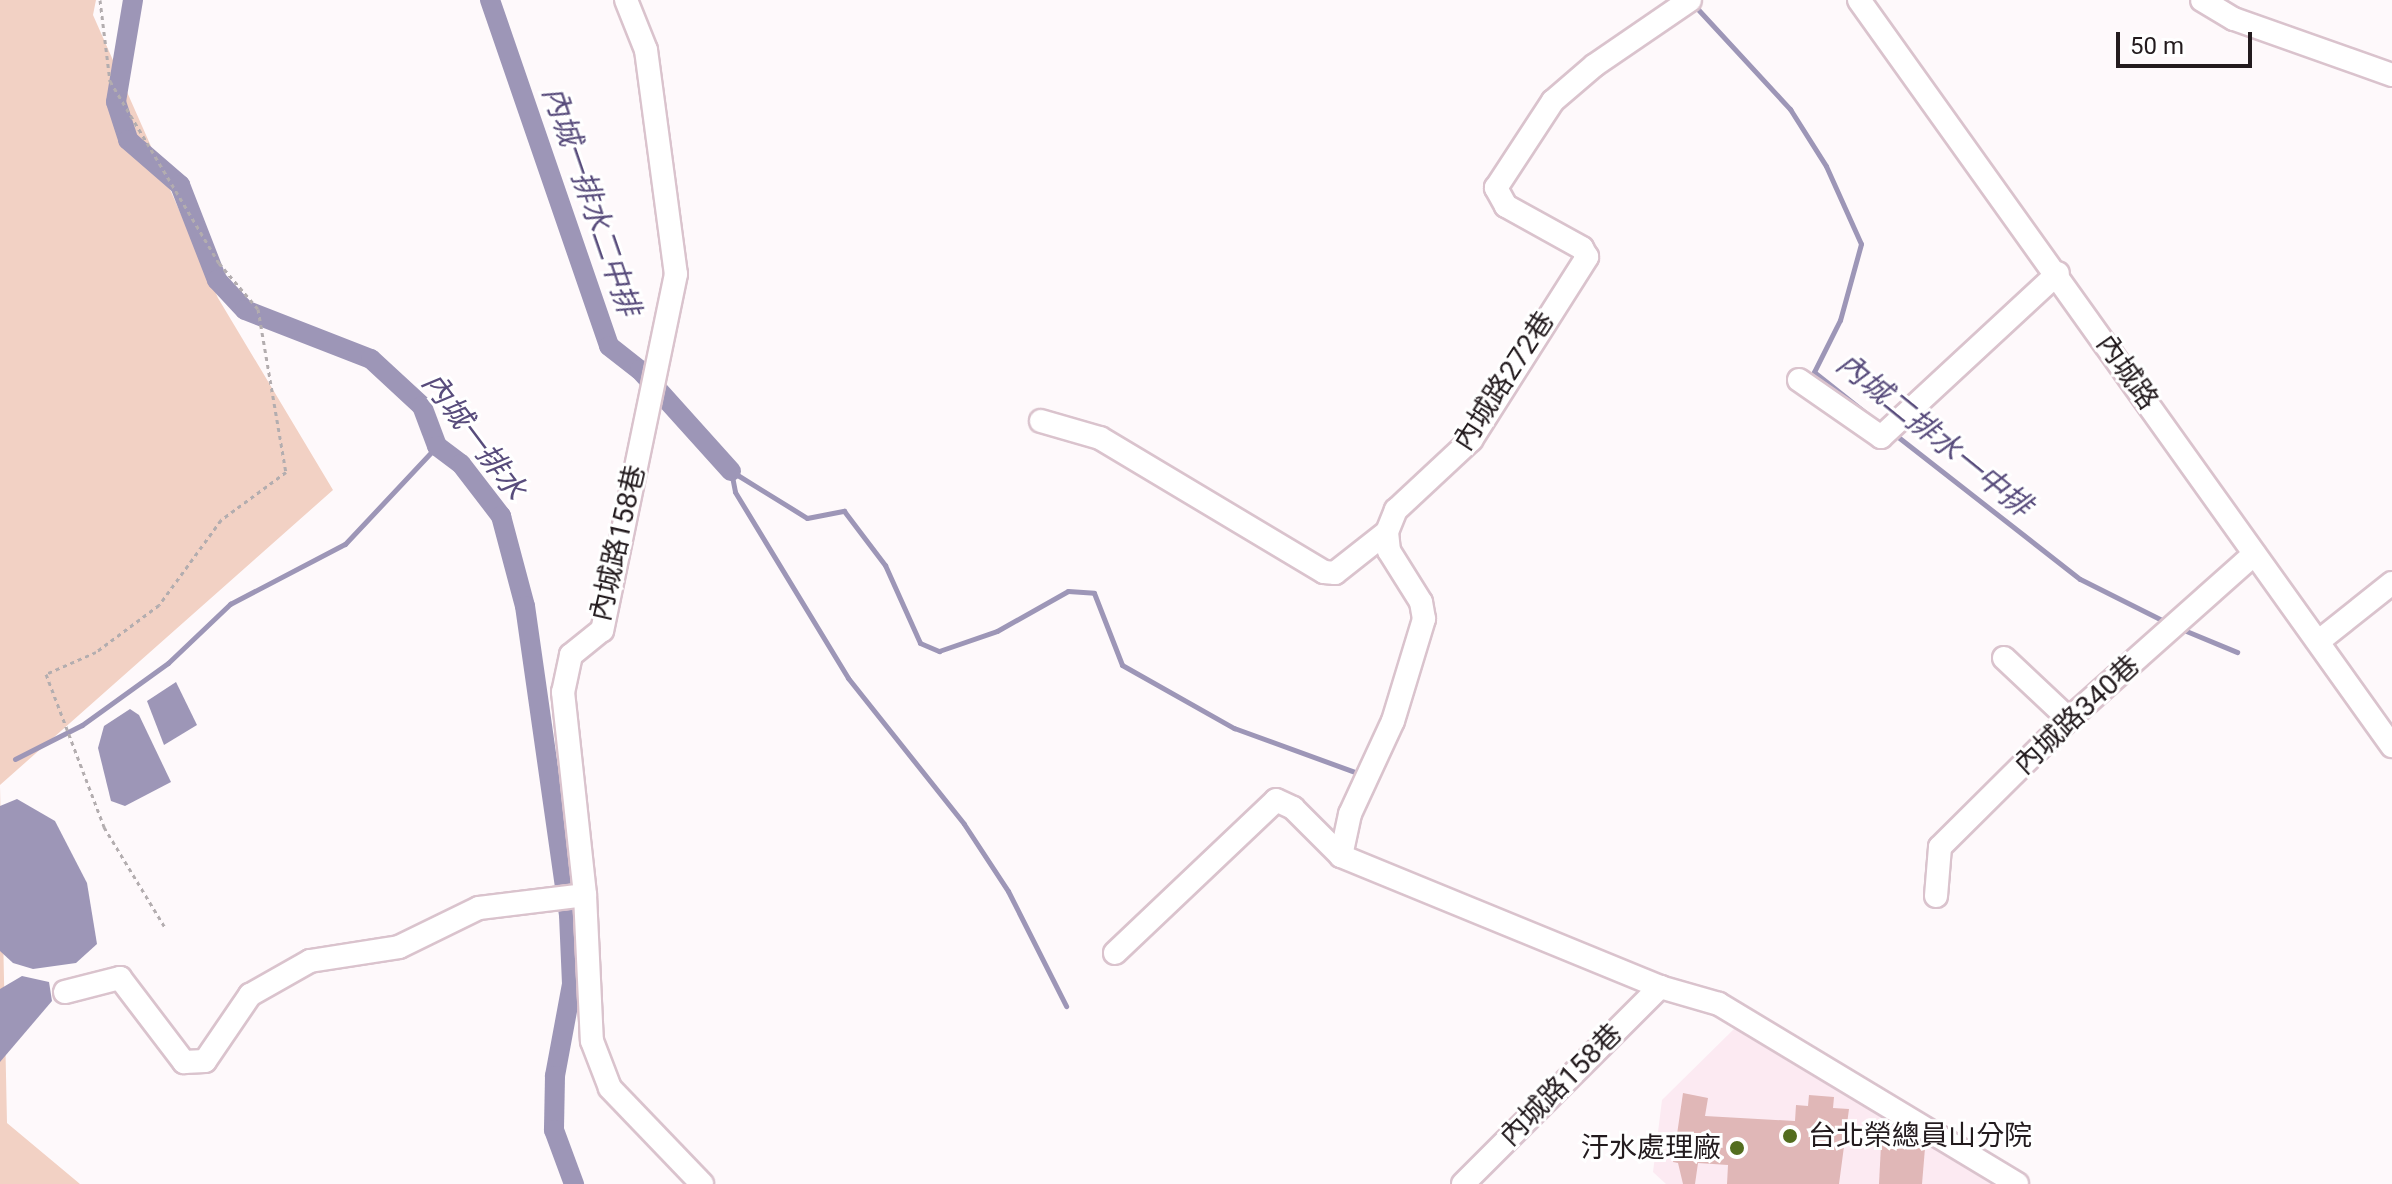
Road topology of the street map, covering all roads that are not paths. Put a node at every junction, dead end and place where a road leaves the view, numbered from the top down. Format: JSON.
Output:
{"nodes":[{"id":1,"x":626,"y":0,"type":"edge"},
{"id":2,"x":1690,"y":0,"type":"edge"},
{"id":3,"x":2202,"y":0,"type":"edge"},
{"id":4,"x":1867,"y":3,"type":"edge"},
{"id":5,"x":2392,"y":75,"type":"edge"},
{"id":6,"x":2058,"y":273,"type":"junction"},
{"id":7,"x":1799,"y":380,"type":"dead end"},
{"id":8,"x":1041,"y":421,"type":"dead end"},
{"id":9,"x":1387,"y":532,"type":"junction"},
{"id":10,"x":2254,"y":554,"type":"junction"},
{"id":11,"x":2392,"y":583,"type":"edge"},
{"id":12,"x":2319,"y":641,"type":"junction"},
{"id":13,"x":2004,"y":658,"type":"dead end"},
{"id":14,"x":2069,"y":719,"type":"junction"},
{"id":15,"x":2392,"y":746,"type":"edge"},
{"id":16,"x":1341,"y":856,"type":"junction"},
{"id":17,"x":580,"y":895,"type":"junction"},
{"id":18,"x":1936,"y":896,"type":"dead end"},
{"id":19,"x":1115,"y":953,"type":"dead end"},
{"id":20,"x":1660,"y":987,"type":"junction"},
{"id":21,"x":65,"y":992,"type":"dead end"},
{"id":22,"x":702,"y":1184,"type":"edge"},
{"id":23,"x":1463,"y":1184,"type":"edge"},
{"id":24,"x":2017,"y":1184,"type":"edge"}],
"edges":[{"from":1,"to":17,"type":"street","name":"內城路158巷"},
{"from":2,"to":9,"type":"street","name":"內城路272巷"},
{"from":3,"to":5,"type":"street"},
{"from":4,"to":6,"type":"street","name":"內城路"},
{"from":6,"to":7,"type":"street"},
{"from":6,"to":10,"type":"street","name":"內城路"},
{"from":8,"to":9,"type":"street"},
{"from":9,"to":16,"type":"street"},
{"from":10,"to":12,"type":"street","name":"內城路"},
{"from":10,"to":14,"type":"street","name":"內城路340巷"},
{"from":11,"to":12,"type":"street"},
{"from":12,"to":15,"type":"street","name":"內城路"},
{"from":13,"to":14,"type":"street"},
{"from":14,"to":18,"type":"street","name":"內城路340巷"},
{"from":16,"to":19,"type":"street"},
{"from":16,"to":20,"type":"street"},
{"from":17,"to":21,"type":"street"},
{"from":17,"to":22,"type":"street","name":"內城路158巷"},
{"from":20,"to":23,"type":"street","name":"內城路158巷"},
{"from":20,"to":24,"type":"street"}]}
